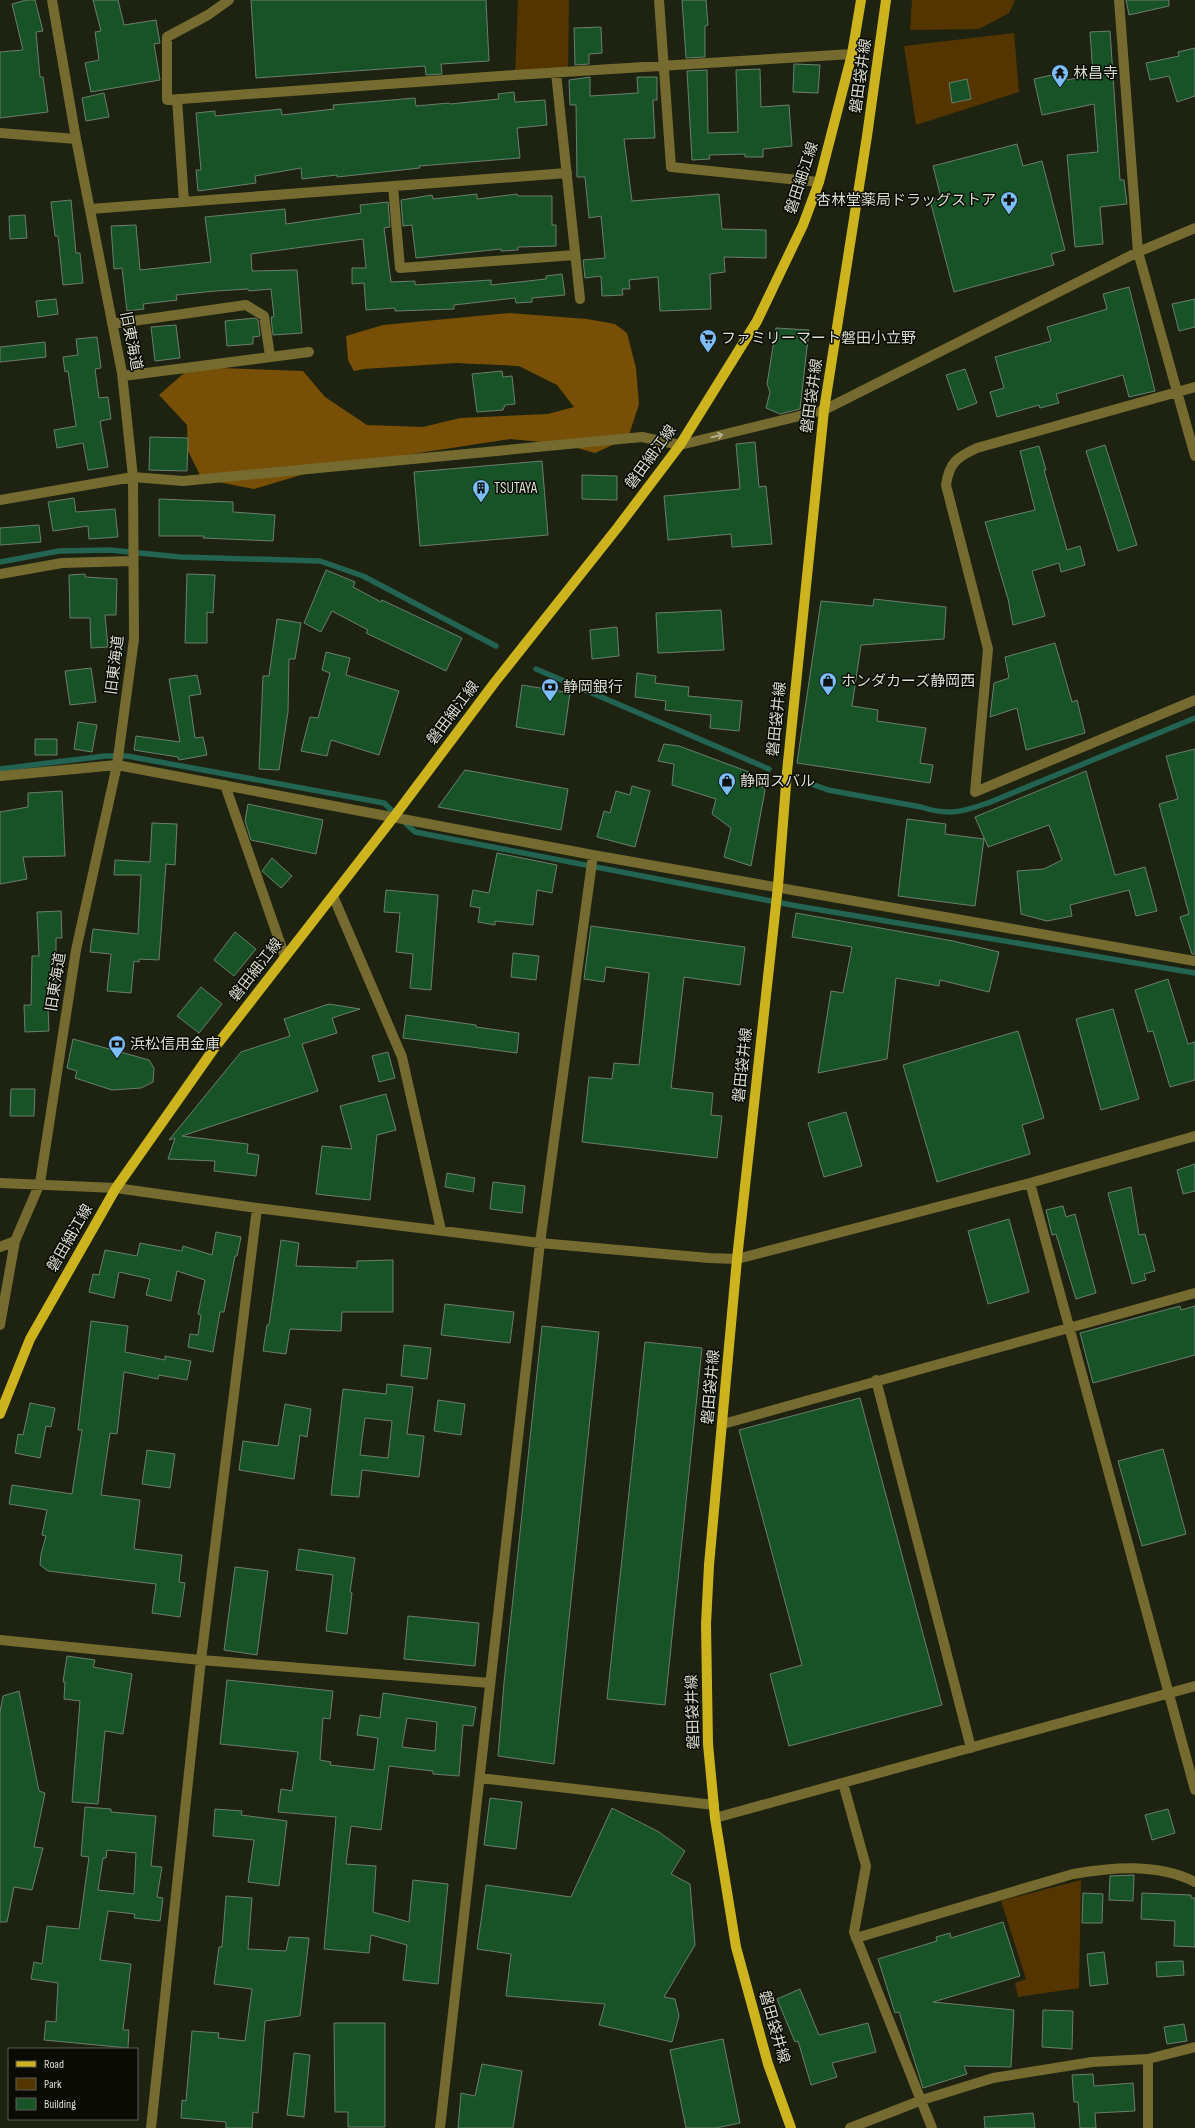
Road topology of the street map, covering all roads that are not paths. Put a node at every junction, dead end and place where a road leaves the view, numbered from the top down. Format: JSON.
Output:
{"nodes":[{"id":1,"x":52,"y":0,"type":"edge"},
{"id":2,"x":229,"y":0,"type":"edge"},
{"id":3,"x":659,"y":0,"type":"edge"},
{"id":4,"x":861,"y":0,"type":"edge"},
{"id":5,"x":886,"y":0,"type":"edge"},
{"id":6,"x":1118,"y":0,"type":"edge"},
{"id":7,"x":852,"y":54,"type":"junction"},
{"id":8,"x":664,"y":65,"type":"junction"},
{"id":9,"x":556,"y":73,"type":"junction"},
{"id":10,"x":177,"y":99,"type":"junction"},
{"id":11,"x":0,"y":133,"type":"edge"},
{"id":12,"x":76,"y":139,"type":"junction"},
{"id":13,"x":567,"y":173,"type":"junction"},
{"id":14,"x":819,"y":182,"type":"junction"},
{"id":15,"x":393,"y":186,"type":"junction"},
{"id":16,"x":184,"y":202,"type":"junction"},
{"id":17,"x":90,"y":209,"type":"junction"},
{"id":18,"x":1195,"y":228,"type":"edge"},
{"id":19,"x":1138,"y":252,"type":"junction"},
{"id":20,"x":575,"y":255,"type":"junction"},
{"id":21,"x":580,"y":299,"type":"dead end"},
{"id":22,"x":112,"y":324,"type":"junction"},
{"id":23,"x":309,"y":352,"type":"dead end"},
{"id":24,"x":270,"y":356,"type":"junction"},
{"id":25,"x":123,"y":376,"type":"junction"},
{"id":26,"x":1195,"y":387,"type":"edge"},
{"id":27,"x":1177,"y":392,"type":"junction"},
{"id":28,"x":824,"y":410,"type":"junction"},
{"id":29,"x":680,"y":444,"type":"junction"},
{"id":30,"x":1195,"y":456,"type":"edge"},
{"id":31,"x":133,"y":477,"type":"junction"},
{"id":32,"x":0,"y":500,"type":"edge"},
{"id":33,"x":134,"y":561,"type":"junction"},
{"id":34,"x":0,"y":574,"type":"edge"},
{"id":35,"x":1195,"y":700,"type":"edge"},
{"id":36,"x":117,"y":765,"type":"junction"},
{"id":37,"x":0,"y":776,"type":"edge"},
{"id":38,"x":225,"y":785,"type":"junction"},
{"id":39,"x":394,"y":818,"type":"junction"},
{"id":40,"x":594,"y":855,"type":"junction"},
{"id":41,"x":778,"y":886,"type":"junction"},
{"id":42,"x":332,"y":896,"type":"junction"},
{"id":43,"x":285,"y":957,"type":"junction"},
{"id":44,"x":1195,"y":961,"type":"edge"},
{"id":45,"x":1195,"y":1136,"type":"edge"},
{"id":46,"x":0,"y":1183,"type":"edge"},
{"id":47,"x":40,"y":1183,"type":"junction"},
{"id":48,"x":1030,"y":1183,"type":"junction"},
{"id":49,"x":116,"y":1188,"type":"junction"},
{"id":50,"x":257,"y":1208,"type":"junction"},
{"id":51,"x":441,"y":1230,"type":"junction"},
{"id":52,"x":15,"y":1241,"type":"junction"},
{"id":53,"x":540,"y":1243,"type":"junction"},
{"id":54,"x":0,"y":1247,"type":"edge"},
{"id":55,"x":737,"y":1259,"type":"junction"},
{"id":56,"x":1195,"y":1293,"type":"edge"},
{"id":57,"x":0,"y":1325,"type":"edge"},
{"id":58,"x":1069,"y":1328,"type":"junction"},
{"id":59,"x":876,"y":1380,"type":"junction"},
{"id":60,"x":0,"y":1414,"type":"edge"},
{"id":61,"x":723,"y":1424,"type":"junction"},
{"id":62,"x":0,"y":1640,"type":"edge"},
{"id":63,"x":201,"y":1660,"type":"junction"},
{"id":64,"x":490,"y":1683,"type":"junction"},
{"id":65,"x":1195,"y":1686,"type":"edge"},
{"id":66,"x":1170,"y":1693,"type":"junction"},
{"id":67,"x":971,"y":1748,"type":"junction"},
{"id":68,"x":480,"y":1778,"type":"junction"},
{"id":69,"x":843,"y":1783,"type":"junction"},
{"id":70,"x":1195,"y":1790,"type":"edge"},
{"id":71,"x":714,"y":1805,"type":"junction"},
{"id":72,"x":715,"y":1818,"type":"junction"},
{"id":73,"x":1195,"y":1882,"type":"edge"},
{"id":74,"x":856,"y":1938,"type":"junction"},
{"id":75,"x":1195,"y":2047,"type":"edge"},
{"id":76,"x":1148,"y":2059,"type":"junction"},
{"id":77,"x":922,"y":2100,"type":"junction"},
{"id":78,"x":151,"y":2128,"type":"edge"},
{"id":79,"x":440,"y":2128,"type":"edge"},
{"id":80,"x":791,"y":2128,"type":"edge"},
{"id":81,"x":850,"y":2128,"type":"edge"},
{"id":82,"x":932,"y":2128,"type":"edge"},
{"id":83,"x":1148,"y":2128,"type":"edge"}],
"edges":[{"from":1,"to":12,"type":"street","name":"旧東海道"},
{"from":2,"to":10,"type":"street"},
{"from":3,"to":8,"type":"street"},
{"from":4,"to":7,"type":"main road","name":"磐田細江線"},
{"from":5,"to":28,"type":"main road","name":"磐田袋井線"},
{"from":6,"to":19,"type":"street"},
{"from":7,"to":8,"type":"street"},
{"from":7,"to":14,"type":"main road","name":"磐田細江線"},
{"from":8,"to":9,"type":"street"},
{"from":8,"to":14,"type":"street"},
{"from":9,"to":10,"type":"street"},
{"from":9,"to":13,"type":"street"},
{"from":10,"to":16,"type":"street"},
{"from":11,"to":12,"type":"street"},
{"from":12,"to":17,"type":"street","name":"旧東海道"},
{"from":13,"to":15,"type":"street"},
{"from":13,"to":20,"type":"street"},
{"from":14,"to":29,"type":"main road","name":"磐田細江線"},
{"from":15,"to":16,"type":"street"},
{"from":15,"to":20,"type":"street"},
{"from":16,"to":17,"type":"street"},
{"from":17,"to":22,"type":"street","name":"旧東海道"},
{"from":18,"to":19,"type":"street"},
{"from":19,"to":27,"type":"street"},
{"from":19,"to":28,"type":"street"},
{"from":20,"to":21,"type":"street"},
{"from":22,"to":24,"type":"street"},
{"from":22,"to":25,"type":"street","name":"旧東海道"},
{"from":23,"to":24,"type":"street"},
{"from":24,"to":25,"type":"street"},
{"from":25,"to":31,"type":"street","name":"旧東海道"},
{"from":26,"to":27,"type":"street"},
{"from":27,"to":30,"type":"street"},
{"from":27,"to":35,"type":"street"},
{"from":29,"to":28,"type":"street","one_way":true},
{"from":28,"to":41,"type":"main road","name":"磐田袋井線"},
{"from":29,"to":31,"type":"street"},
{"from":29,"to":39,"type":"main road","name":"磐田細江線"},
{"from":31,"to":32,"type":"street"},
{"from":31,"to":33,"type":"street","name":"旧東海道"},
{"from":33,"to":34,"type":"street"},
{"from":33,"to":36,"type":"street","name":"旧東海道"},
{"from":36,"to":37,"type":"street"},
{"from":36,"to":38,"type":"street"},
{"from":36,"to":47,"type":"street","name":"旧東海道"},
{"from":38,"to":39,"type":"street"},
{"from":38,"to":43,"type":"street"},
{"from":39,"to":40,"type":"street"},
{"from":39,"to":42,"type":"main road","name":"磐田細江線"},
{"from":40,"to":41,"type":"street"},
{"from":40,"to":53,"type":"street"},
{"from":41,"to":44,"type":"street"},
{"from":41,"to":55,"type":"main road","name":"磐田袋井線"},
{"from":42,"to":43,"type":"main road","name":"磐田細江線"},
{"from":42,"to":51,"type":"street"},
{"from":43,"to":49,"type":"main road","name":"磐田細江線"},
{"from":45,"to":48,"type":"street"},
{"from":46,"to":47,"type":"street"},
{"from":47,"to":49,"type":"street"},
{"from":47,"to":52,"type":"street","name":"旧東海道"},
{"from":48,"to":55,"type":"street"},
{"from":48,"to":58,"type":"street"},
{"from":49,"to":50,"type":"street"},
{"from":49,"to":60,"type":"main road","name":"磐田細江線"},
{"from":50,"to":51,"type":"street"},
{"from":50,"to":63,"type":"street"},
{"from":51,"to":53,"type":"street"},
{"from":52,"to":54,"type":"street"},
{"from":52,"to":57,"type":"street","name":"旧東海道"},
{"from":53,"to":55,"type":"street"},
{"from":53,"to":64,"type":"street"},
{"from":55,"to":61,"type":"main road","name":"磐田袋井線"},
{"from":56,"to":58,"type":"street"},
{"from":58,"to":59,"type":"street"},
{"from":58,"to":66,"type":"street"},
{"from":59,"to":61,"type":"street"},
{"from":59,"to":67,"type":"street"},
{"from":61,"to":71,"type":"main road","name":"磐田袋井線"},
{"from":62,"to":63,"type":"street"},
{"from":63,"to":64,"type":"street"},
{"from":63,"to":78,"type":"street"},
{"from":64,"to":68,"type":"street"},
{"from":65,"to":66,"type":"street"},
{"from":66,"to":67,"type":"street"},
{"from":66,"to":70,"type":"street"},
{"from":67,"to":69,"type":"street"},
{"from":68,"to":71,"type":"street"},
{"from":68,"to":79,"type":"street"},
{"from":69,"to":72,"type":"street"},
{"from":69,"to":74,"type":"street"},
{"from":71,"to":72,"type":"main road","name":"磐田袋井線"},
{"from":72,"to":80,"type":"main road","name":"磐田袋井線"},
{"from":73,"to":74,"type":"street"},
{"from":74,"to":77,"type":"street"},
{"from":75,"to":76,"type":"street"},
{"from":76,"to":77,"type":"street"},
{"from":76,"to":83,"type":"street"},
{"from":77,"to":81,"type":"street"},
{"from":77,"to":82,"type":"street"}]}
